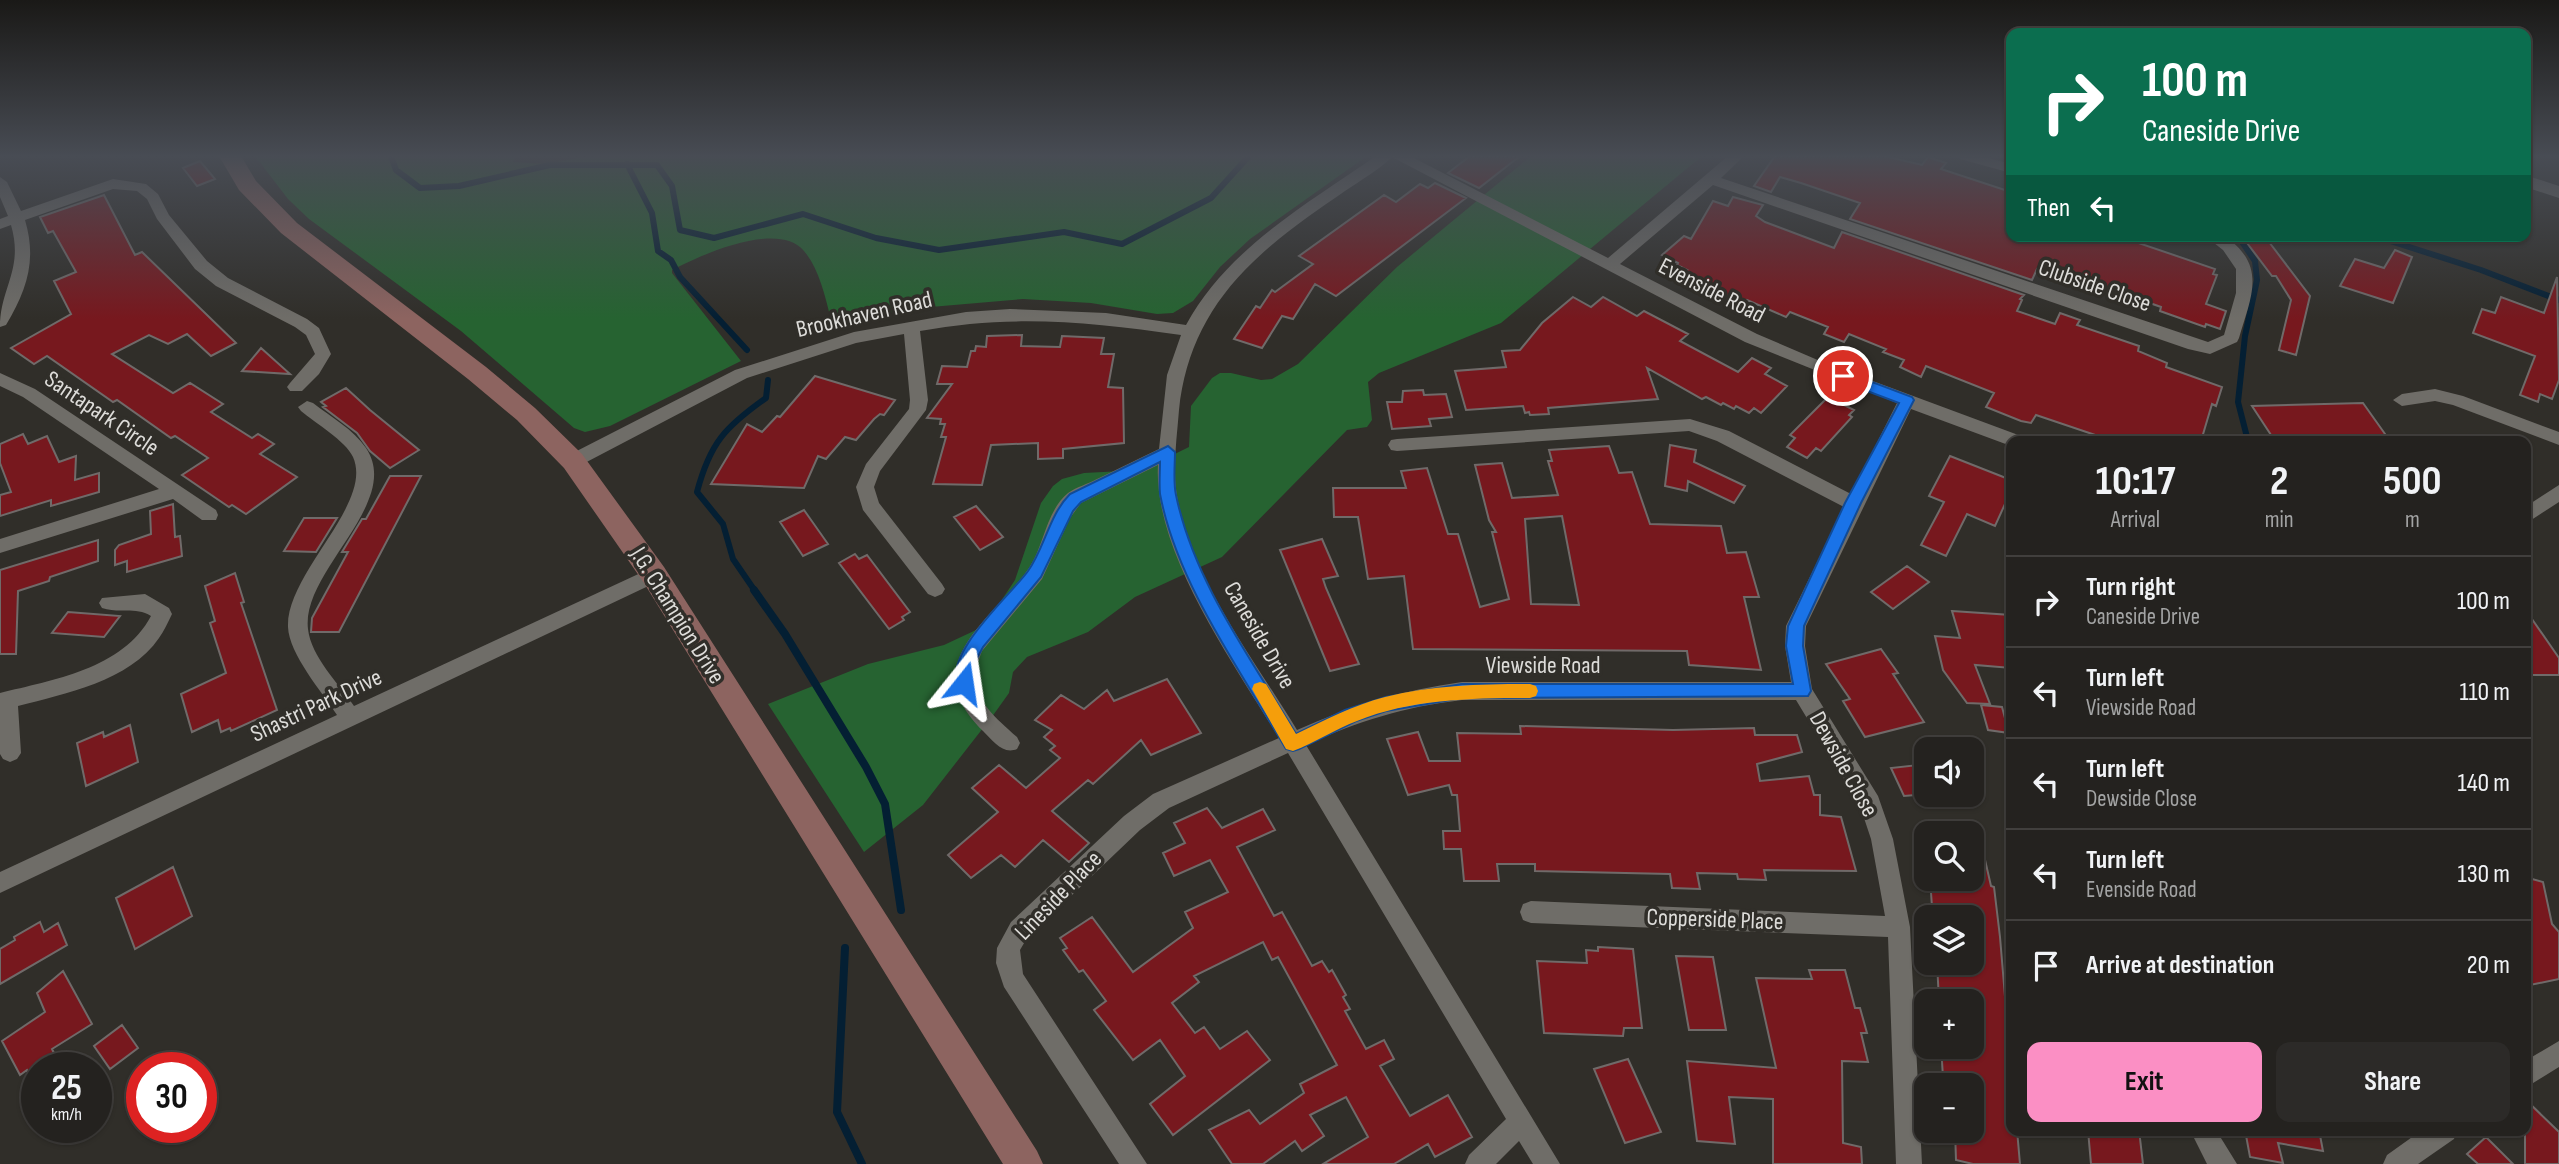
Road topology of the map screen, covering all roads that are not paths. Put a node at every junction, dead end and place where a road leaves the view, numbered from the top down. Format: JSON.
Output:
{"nodes":[{"id":1,"x":15,"y":210,"type":"edge"},
{"id":2,"x":36,"y":210,"type":"edge"},
{"id":3,"x":159,"y":210,"type":"edge"},
{"id":4,"x":271,"y":210,"type":"edge"},
{"id":5,"x":1311,"y":210,"type":"edge"},
{"id":6,"x":1504,"y":210,"type":"edge"},
{"id":7,"x":1674,"y":210,"type":"edge"},
{"id":8,"x":1802,"y":210,"type":"edge"},
{"id":9,"x":18,"y":217,"type":"junction"},
{"id":10,"x":0,"y":224,"type":"edge"},
{"id":11,"x":2221,"y":242,"type":"edge"},
{"id":12,"x":1609,"y":265,"type":"junction"},
{"id":13,"x":0,"y":321,"type":"edge"},
{"id":14,"x":911,"y":327,"type":"junction"},
{"id":15,"x":1189,"y":331,"type":"junction"},
{"id":16,"x":0,"y":379,"type":"edge"},
{"id":17,"x":296,"y":387,"type":"dead end"},
{"id":18,"x":1907,"y":400,"type":"junction"},
{"id":19,"x":2402,"y":400,"type":"dead end"},
{"id":20,"x":307,"y":407,"type":"dead end"},
{"id":21,"x":2006,"y":438,"type":"edge"},
{"id":22,"x":2559,"y":439,"type":"edge"},
{"id":23,"x":1397,"y":445,"type":"dead end"},
{"id":24,"x":1168,"y":452,"type":"junction"},
{"id":25,"x":573,"y":461,"type":"junction"},
{"id":26,"x":175,"y":491,"type":"junction"},
{"id":27,"x":2559,"y":492,"type":"edge"},
{"id":28,"x":1853,"y":503,"type":"junction"},
{"id":29,"x":2531,"y":513,"type":"edge"},
{"id":30,"x":209,"y":515,"type":"dead end"},
{"id":31,"x":0,"y":545,"type":"edge"},
{"id":32,"x":654,"y":575,"type":"junction"},
{"id":33,"x":935,"y":589,"type":"dead end"},
{"id":34,"x":109,"y":603,"type":"dead end"},
{"id":35,"x":1802,"y":691,"type":"junction"},
{"id":36,"x":4,"y":701,"type":"edge"},
{"id":37,"x":350,"y":717,"type":"junction"},
{"id":38,"x":1010,"y":743,"type":"dead end"},
{"id":39,"x":1293,"y":744,"type":"junction"},
{"id":40,"x":10,"y":753,"type":"dead end"},
{"id":41,"x":0,"y":883,"type":"edge"},
{"id":42,"x":1531,"y":912,"type":"dead end"},
{"id":43,"x":1899,"y":927,"type":"junction"},
{"id":44,"x":2559,"y":1053,"type":"edge"},
{"id":45,"x":2531,"y":1072,"type":"edge"},
{"id":46,"x":1520,"y":1122,"type":"junction"},
{"id":47,"x":2205,"y":1136,"type":"edge"},
{"id":48,"x":2436,"y":1136,"type":"edge"},
{"id":49,"x":1024,"y":1164,"type":"edge"},
{"id":50,"x":1134,"y":1164,"type":"edge"},
{"id":51,"x":1478,"y":1164,"type":"edge"},
{"id":52,"x":1547,"y":1164,"type":"edge"},
{"id":53,"x":1909,"y":1164,"type":"edge"},
{"id":54,"x":2224,"y":1164,"type":"edge"},
{"id":55,"x":2396,"y":1164,"type":"edge"}],
"edges":[{"from":1,"to":9,"type":"street"},
{"from":2,"to":9,"type":"street"},
{"from":3,"to":17,"type":"street"},
{"from":4,"to":25,"type":"main road","name":"J.G. Champion Drive"},
{"from":5,"to":15,"type":"street","name":"Caneside Drive"},
{"from":6,"to":12,"type":"street","name":"Evenside Road"},
{"from":7,"to":12,"type":"street"},
{"from":8,"to":11,"type":"street","name":"Clubside Close"},
{"from":9,"to":10,"type":"street"},
{"from":9,"to":13,"type":"street"},
{"from":12,"to":18,"type":"street","name":"Evenside Road"},
{"from":14,"to":15,"type":"street","name":"Brookhaven Road"},
{"from":14,"to":25,"type":"street","name":"Brookhaven Road"},
{"from":14,"to":33,"type":"street"},
{"from":15,"to":24,"type":"street","name":"Caneside Drive"},
{"from":16,"to":26,"type":"street","name":"Santapark Circle"},
{"from":18,"to":21,"type":"street","name":"Evenside Road"},
{"from":18,"to":28,"type":"street","name":"Dewside Close"},
{"from":19,"to":22,"type":"street"},
{"from":20,"to":37,"type":"street"},
{"from":23,"to":28,"type":"street"},
{"from":24,"to":38,"type":"street"},
{"from":24,"to":39,"type":"street","name":"Caneside Drive"},
{"from":25,"to":32,"type":"main road","name":"J.G. Champion Drive"},
{"from":26,"to":30,"type":"street","name":"Santapark Circle"},
{"from":26,"to":31,"type":"street","name":"Santapark Circle"},
{"from":27,"to":29,"type":"street"},
{"from":28,"to":35,"type":"street","name":"Dewside Close"},
{"from":32,"to":37,"type":"street","name":"Shastri Park Drive"},
{"from":32,"to":49,"type":"main road","name":"J.G. Champion Drive"},
{"from":34,"to":36,"type":"street"},
{"from":35,"to":39,"type":"street","name":"Viewside Road"},
{"from":35,"to":43,"type":"street","name":"Dewside Close"},
{"from":36,"to":40,"type":"street"},
{"from":37,"to":41,"type":"street","name":"Shastri Park Drive"},
{"from":39,"to":46,"type":"street","name":"Caneside Drive"},
{"from":39,"to":50,"type":"street","name":"Lineside Place"},
{"from":42,"to":43,"type":"street","name":"Copperside Place"},
{"from":43,"to":53,"type":"street","name":"Dewside Close"},
{"from":44,"to":45,"type":"street"},
{"from":46,"to":51,"type":"street"},
{"from":46,"to":52,"type":"street","name":"Caneside Drive"},
{"from":47,"to":54,"type":"street"},
{"from":48,"to":55,"type":"street"}]}
